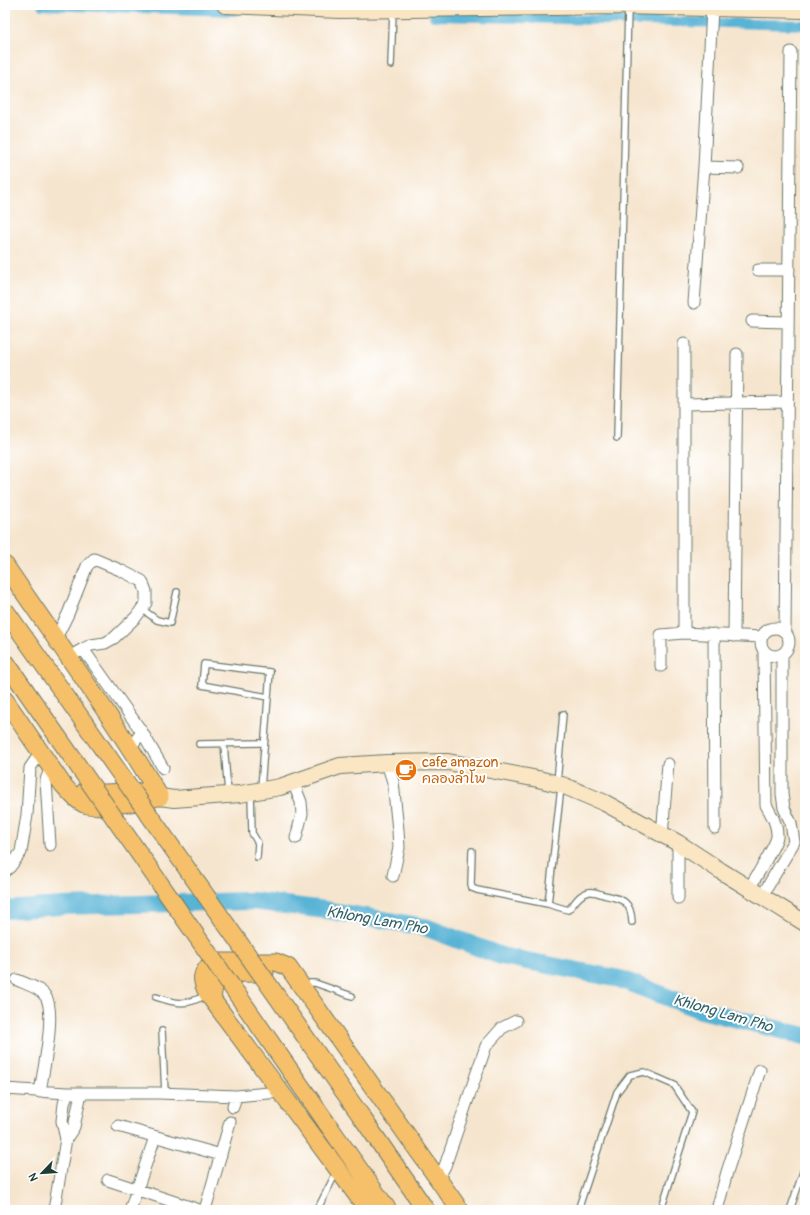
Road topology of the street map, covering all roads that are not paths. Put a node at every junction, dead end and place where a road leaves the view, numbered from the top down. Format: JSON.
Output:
{"nodes":[{"id":1,"x":225,"y":5,"type":"edge"},
{"id":2,"x":467,"y":6,"type":"edge"},
{"id":3,"x":623,"y":6,"type":"edge"},
{"id":4,"x":649,"y":6,"type":"edge"},
{"id":5,"x":805,"y":10,"type":"edge"},
{"id":6,"x":393,"y":11,"type":"junction"},
{"id":7,"x":712,"y":14,"type":"junction"},
{"id":8,"x":791,"y":52,"type":"dead end"},
{"id":9,"x":391,"y":65,"type":"dead end"},
{"id":10,"x":704,"y":167,"type":"junction"},
{"id":11,"x":738,"y":168,"type":"dead end"},
{"id":12,"x":758,"y":270,"type":"dead end"},
{"id":13,"x":789,"y":270,"type":"junction"},
{"id":14,"x":694,"y":303,"type":"dead end"},
{"id":15,"x":752,"y":321,"type":"dead end"},
{"id":16,"x":788,"y":322,"type":"junction"},
{"id":17,"x":684,"y":344,"type":"dead end"},
{"id":18,"x":737,"y":354,"type":"dead end"},
{"id":19,"x":787,"y":402,"type":"junction"},
{"id":20,"x":737,"y":403,"type":"junction"},
{"id":21,"x":684,"y":404,"type":"junction"},
{"id":22,"x":618,"y":438,"type":"dead end"},
{"id":23,"x":5,"y":565,"type":"edge"},
{"id":24,"x":177,"y":592,"type":"dead end"},
{"id":25,"x":142,"y":609,"type":"junction"},
{"id":26,"x":5,"y":610,"type":"edge"},
{"id":27,"x":785,"y":632,"type":"junction"},
{"id":28,"x":684,"y":633,"type":"junction"},
{"id":29,"x":714,"y":634,"type":"junction"},
{"id":30,"x":734,"y":636,"type":"junction"},
{"id":31,"x":56,"y":638,"type":"junction"},
{"id":32,"x":762,"y":638,"type":"junction"},
{"id":33,"x":764,"y":652,"type":"junction"},
{"id":34,"x":76,"y":653,"type":"junction"},
{"id":35,"x":782,"y":655,"type":"junction"},
{"id":36,"x":5,"y":661,"type":"edge"},
{"id":37,"x":661,"y":666,"type":"dead end"},
{"id":38,"x":268,"y":696,"type":"junction"},
{"id":39,"x":5,"y":700,"type":"edge"},
{"id":40,"x":563,"y":714,"type":"dead end"},
{"id":41,"x":142,"y":732,"type":"junction"},
{"id":42,"x":260,"y":743,"type":"dead end"},
{"id":43,"x":199,"y":744,"type":"dead end"},
{"id":44,"x":224,"y":744,"type":"junction"},
{"id":45,"x":130,"y":748,"type":"junction"},
{"id":46,"x":41,"y":752,"type":"junction"},
{"id":47,"x":387,"y":763,"type":"junction"},
{"id":48,"x":668,"y":764,"type":"dead end"},
{"id":49,"x":164,"y":768,"type":"dead end"},
{"id":50,"x":55,"y":772,"type":"junction"},
{"id":51,"x":293,"y":782,"type":"junction"},
{"id":52,"x":559,"y":784,"type":"junction"},
{"id":53,"x":256,"y":791,"type":"junction"},
{"id":54,"x":228,"y":795,"type":"junction"},
{"id":55,"x":160,"y":797,"type":"junction"},
{"id":56,"x":715,"y":828,"type":"dead end"},
{"id":57,"x":662,"y":835,"type":"junction"},
{"id":58,"x":296,"y":838,"type":"dead end"},
{"id":59,"x":678,"y":843,"type":"junction"},
{"id":60,"x":50,"y":845,"type":"dead end"},
{"id":61,"x":472,"y":851,"type":"dead end"},
{"id":62,"x":257,"y":857,"type":"dead end"},
{"id":63,"x":5,"y":871,"type":"edge"},
{"id":64,"x":393,"y":876,"type":"dead end"},
{"id":65,"x":755,"y":892,"type":"junction"},
{"id":66,"x":678,"y":898,"type":"dead end"},
{"id":67,"x":548,"y":904,"type":"junction"},
{"id":68,"x":632,"y":922,"type":"dead end"},
{"id":69,"x":805,"y":922,"type":"edge"},
{"id":70,"x":17,"y":980,"type":"dead end"},
{"id":71,"x":301,"y":984,"type":"junction"},
{"id":72,"x":156,"y":996,"type":"dead end"},
{"id":73,"x":210,"y":996,"type":"junction"},
{"id":74,"x":352,"y":996,"type":"dead end"},
{"id":75,"x":516,"y":1021,"type":"dead end"},
{"id":76,"x":162,"y":1031,"type":"dead end"},
{"id":77,"x":760,"y":1070,"type":"dead end"},
{"id":78,"x":5,"y":1089,"type":"edge"},
{"id":79,"x":40,"y":1092,"type":"junction"},
{"id":80,"x":280,"y":1092,"type":"junction"},
{"id":81,"x":67,"y":1093,"type":"junction"},
{"id":82,"x":81,"y":1093,"type":"junction"},
{"id":83,"x":165,"y":1093,"type":"junction"},
{"id":84,"x":236,"y":1096,"type":"junction"},
{"id":85,"x":233,"y":1107,"type":"dead end"},
{"id":86,"x":230,"y":1122,"type":"dead end"},
{"id":87,"x":118,"y":1126,"type":"dead end"},
{"id":88,"x":155,"y":1137,"type":"junction"},
{"id":89,"x":66,"y":1139,"type":"junction"},
{"id":90,"x":221,"y":1155,"type":"junction"},
{"id":91,"x":805,"y":1166,"type":"edge"},
{"id":92,"x":338,"y":1169,"type":"junction"},
{"id":93,"x":438,"y":1179,"type":"junction"},
{"id":94,"x":108,"y":1180,"type":"dead end"},
{"id":95,"x":136,"y":1190,"type":"junction"},
{"id":96,"x":364,"y":1209,"type":"edge"},
{"id":97,"x":54,"y":1210,"type":"edge"},
{"id":98,"x":130,"y":1210,"type":"edge"},
{"id":99,"x":199,"y":1210,"type":"edge"},
{"id":100,"x":205,"y":1210,"type":"edge"},
{"id":101,"x":316,"y":1210,"type":"edge"},
{"id":102,"x":388,"y":1210,"type":"edge"},
{"id":103,"x":426,"y":1210,"type":"edge"},
{"id":104,"x":460,"y":1210,"type":"edge"},
{"id":105,"x":578,"y":1210,"type":"edge"},
{"id":106,"x":661,"y":1210,"type":"edge"},
{"id":107,"x":716,"y":1210,"type":"edge"},
{"id":108,"x":790,"y":1210,"type":"edge"}],
"edges":[{"from":1,"to":6,"type":"street"},
{"from":2,"to":3,"type":"street"},
{"from":2,"to":6,"type":"street"},
{"from":3,"to":4,"type":"street"},
{"from":3,"to":22,"type":"lane"},
{"from":4,"to":7,"type":"street"},
{"from":5,"to":7,"type":"street"},
{"from":6,"to":9,"type":"lane"},
{"from":7,"to":10,"type":"street"},
{"from":8,"to":13,"type":"street"},
{"from":10,"to":11,"type":"street"},
{"from":10,"to":14,"type":"street"},
{"from":12,"to":13,"type":"street"},
{"from":13,"to":16,"type":"street"},
{"from":15,"to":16,"type":"street"},
{"from":16,"to":19,"type":"street"},
{"from":17,"to":21,"type":"street"},
{"from":18,"to":20,"type":"street"},
{"from":19,"to":20,"type":"street"},
{"from":19,"to":27,"type":"street"},
{"from":20,"to":21,"type":"street"},
{"from":20,"to":30,"type":"street"},
{"from":21,"to":28,"type":"street"},
{"from":23,"to":31,"type":"main road"},
{"from":24,"to":25,"type":"lane"},
{"from":25,"to":31,"type":"street"},
{"from":25,"to":34,"type":"street"},
{"from":26,"to":103,"type":"main road","bridge":true},
{"from":27,"to":32,"type":"street"},
{"from":27,"to":35,"type":"street"},
{"from":28,"to":29,"type":"street"},
{"from":28,"to":37,"type":"street"},
{"from":29,"to":30,"type":"street"},
{"from":29,"to":56,"type":"street"},
{"from":30,"to":32,"type":"street"},
{"from":31,"to":34,"type":"main road"},
{"from":32,"to":33,"type":"street"},
{"from":33,"to":35,"type":"street"},
{"from":33,"to":65,"type":"street"},
{"from":34,"to":41,"type":"street"},
{"from":34,"to":45,"type":"main road"},
{"from":35,"to":65,"type":"street"},
{"from":36,"to":102,"type":"main road","bridge":true},
{"from":38,"to":38,"type":"lane"},
{"from":38,"to":53,"type":"lane"},
{"from":39,"to":46,"type":"main road"},
{"from":40,"to":52,"type":"lane"},
{"from":41,"to":45,"type":"street"},
{"from":41,"to":49,"type":"street"},
{"from":42,"to":44,"type":"lane"},
{"from":43,"to":44,"type":"lane"},
{"from":44,"to":54,"type":"lane"},
{"from":45,"to":55,"type":"main road"},
{"from":46,"to":50,"type":"main road"},
{"from":46,"to":63,"type":"street"},
{"from":47,"to":51,"type":"street"},
{"from":47,"to":52,"type":"street"},
{"from":47,"to":64,"type":"street"},
{"from":48,"to":57,"type":"street"},
{"from":50,"to":55,"type":"main road"},
{"from":50,"to":60,"type":"street"},
{"from":51,"to":53,"type":"street"},
{"from":51,"to":58,"type":"street"},
{"from":52,"to":57,"type":"street"},
{"from":52,"to":67,"type":"lane"},
{"from":53,"to":54,"type":"street"},
{"from":53,"to":62,"type":"lane"},
{"from":54,"to":55,"type":"street"},
{"from":57,"to":59,"type":"street"},
{"from":59,"to":65,"type":"street"},
{"from":59,"to":66,"type":"street"},
{"from":61,"to":67,"type":"lane"},
{"from":65,"to":69,"type":"street"},
{"from":67,"to":68,"type":"lane"},
{"from":70,"to":79,"type":"street"},
{"from":71,"to":73,"type":"main road"},
{"from":71,"to":74,"type":"lane"},
{"from":71,"to":93,"type":"main road"},
{"from":72,"to":73,"type":"lane"},
{"from":73,"to":80,"type":"main road"},
{"from":75,"to":93,"type":"street"},
{"from":76,"to":83,"type":"lane"},
{"from":77,"to":107,"type":"street"},
{"from":78,"to":79,"type":"street"},
{"from":79,"to":81,"type":"street"},
{"from":80,"to":84,"type":"street"},
{"from":80,"to":92,"type":"main road"},
{"from":81,"to":82,"type":"street"},
{"from":81,"to":89,"type":"street"},
{"from":82,"to":83,"type":"street"},
{"from":82,"to":89,"type":"street"},
{"from":83,"to":84,"type":"street"},
{"from":84,"to":85,"type":"street"},
{"from":86,"to":90,"type":"street"},
{"from":87,"to":88,"type":"street"},
{"from":88,"to":90,"type":"street"},
{"from":88,"to":95,"type":"street"},
{"from":89,"to":97,"type":"street"},
{"from":90,"to":100,"type":"street"},
{"from":91,"to":108,"type":"lane"},
{"from":92,"to":96,"type":"main road"},
{"from":92,"to":101,"type":"lane"},
{"from":93,"to":104,"type":"main road"},
{"from":94,"to":95,"type":"street"},
{"from":95,"to":98,"type":"street"},
{"from":95,"to":99,"type":"street"},
{"from":105,"to":106,"type":"lane"}]}
